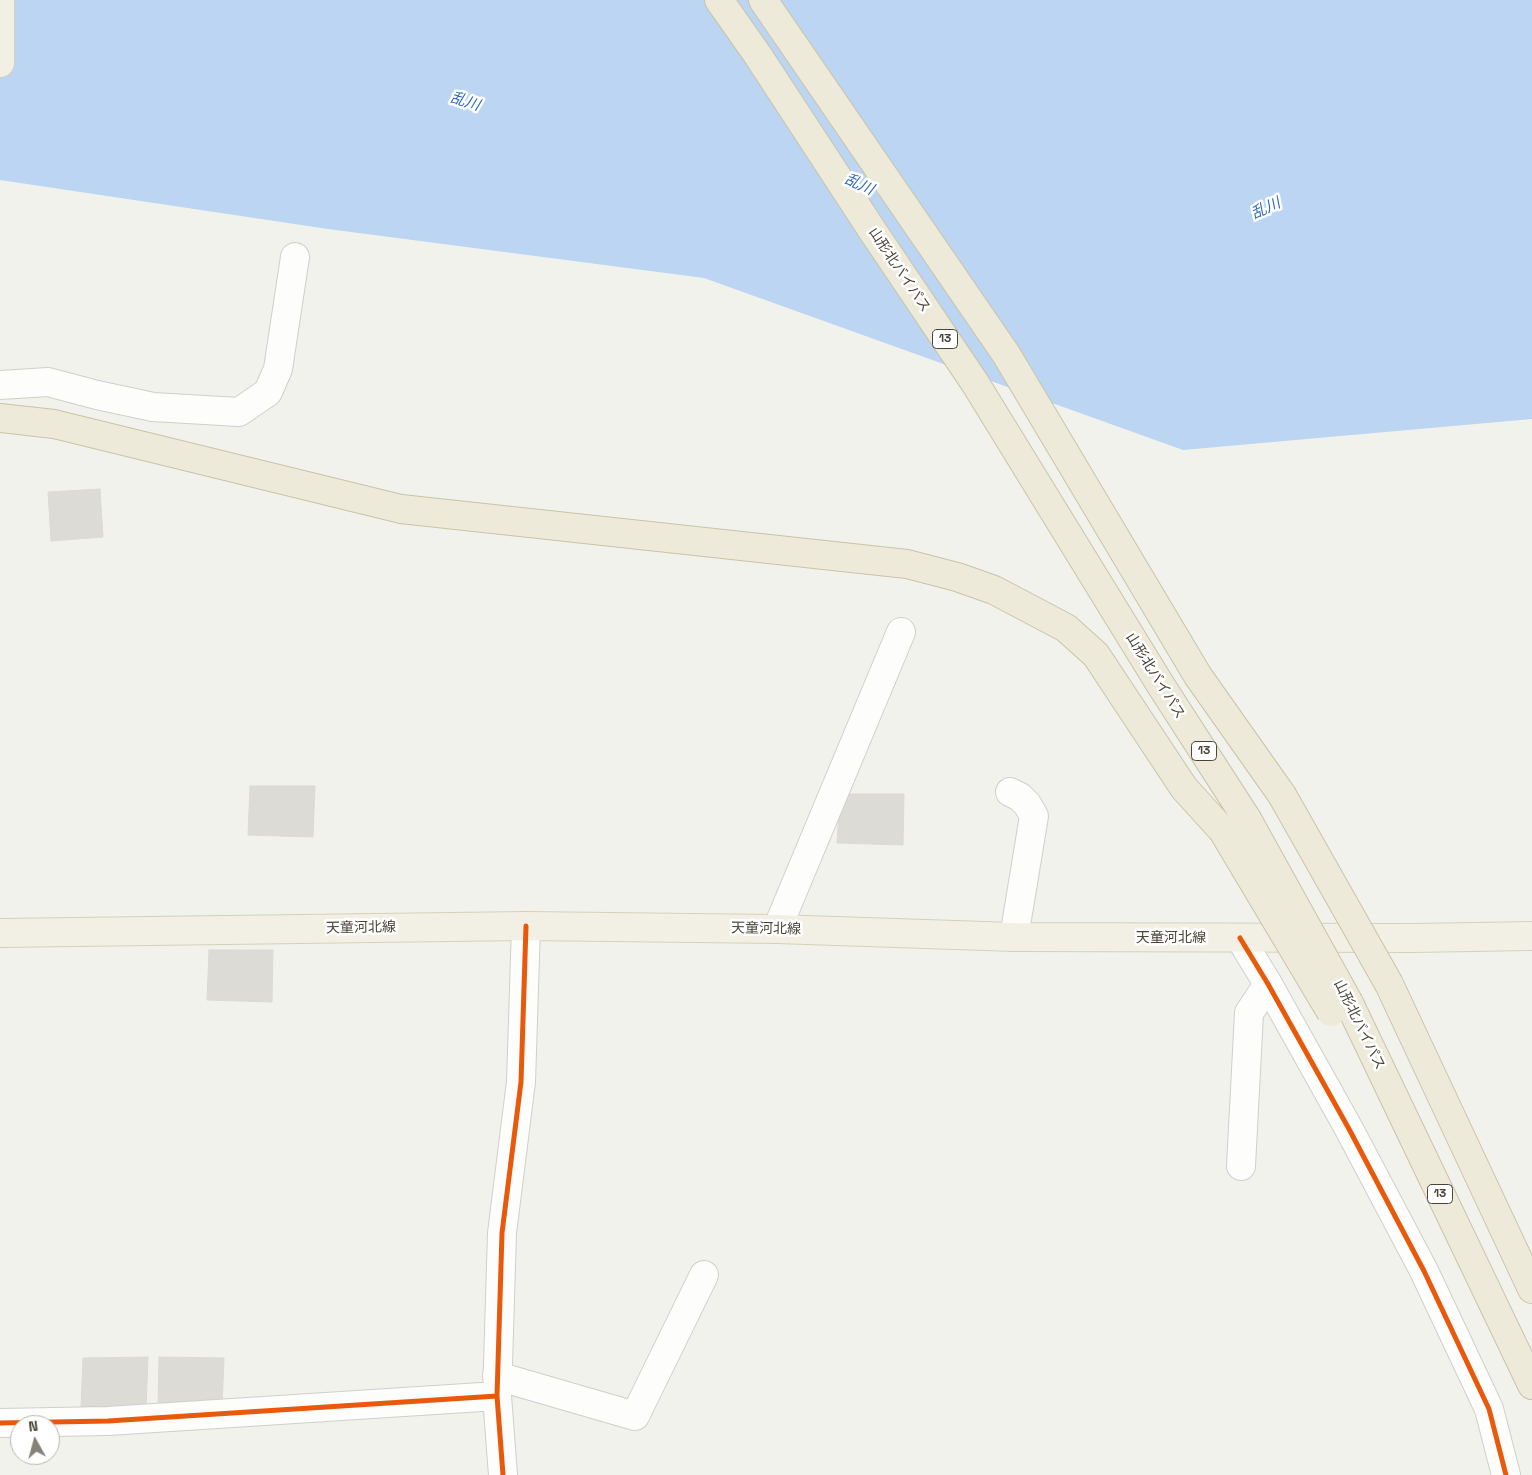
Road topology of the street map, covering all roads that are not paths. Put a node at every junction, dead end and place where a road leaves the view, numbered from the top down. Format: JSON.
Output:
{"nodes":[{"id":1,"x":0,"y":0,"type":"edge"},
{"id":2,"x":719,"y":0,"type":"edge"},
{"id":3,"x":763,"y":0,"type":"edge"},
{"id":4,"x":0,"y":63,"type":"edge"},
{"id":5,"x":295,"y":257,"type":"dead end"},
{"id":6,"x":0,"y":385,"type":"edge"},
{"id":7,"x":0,"y":418,"type":"edge"},
{"id":8,"x":901,"y":632,"type":"dead end"},
{"id":9,"x":1010,"y":792,"type":"dead end"},
{"id":10,"x":526,"y":926,"type":"junction"},
{"id":11,"x":776,"y":929,"type":"junction"},
{"id":12,"x":0,"y":933,"type":"edge"},
{"id":13,"x":1532,"y":936,"type":"edge"},
{"id":14,"x":1014,"y":937,"type":"junction"},
{"id":15,"x":1240,"y":938,"type":"junction"},
{"id":16,"x":1268,"y":984,"type":"junction"},
{"id":17,"x":1340,"y":1007,"type":"junction"},
{"id":18,"x":1241,"y":1166,"type":"dead end"},
{"id":19,"x":704,"y":1275,"type":"dead end"},
{"id":20,"x":1532,"y":1288,"type":"edge"},
{"id":21,"x":1532,"y":1385,"type":"edge"},
{"id":22,"x":497,"y":1386,"type":"junction"},
{"id":23,"x":0,"y":1424,"type":"edge"},
{"id":24,"x":502,"y":1475,"type":"edge"},
{"id":25,"x":1506,"y":1475,"type":"edge"}],
"edges":[{"from":1,"to":4,"type":"main road"},
{"from":2,"to":17,"type":"highway","name":"山形北バイパス","number":"13","bridge":true},
{"from":3,"to":20,"type":"highway","bridge":true},
{"from":5,"to":6,"type":"street"},
{"from":7,"to":17,"type":"highway","bridge":true},
{"from":8,"to":11,"type":"street"},
{"from":9,"to":14,"type":"street"},
{"from":10,"to":11,"type":"main road","name":"天童河北線"},
{"from":10,"to":12,"type":"main road","name":"天童河北線"},
{"from":10,"to":22,"type":"street"},
{"from":11,"to":14,"type":"main road","name":"天童河北線"},
{"from":13,"to":15,"type":"main road","name":"天童河北線"},
{"from":14,"to":15,"type":"main road","name":"天童河北線"},
{"from":15,"to":16,"type":"street"},
{"from":16,"to":18,"type":"street"},
{"from":16,"to":25,"type":"street"},
{"from":17,"to":21,"type":"highway","name":"山形北バイパス","number":"13"},
{"from":19,"to":22,"type":"street"},
{"from":22,"to":23,"type":"street"},
{"from":22,"to":24,"type":"street"}]}
